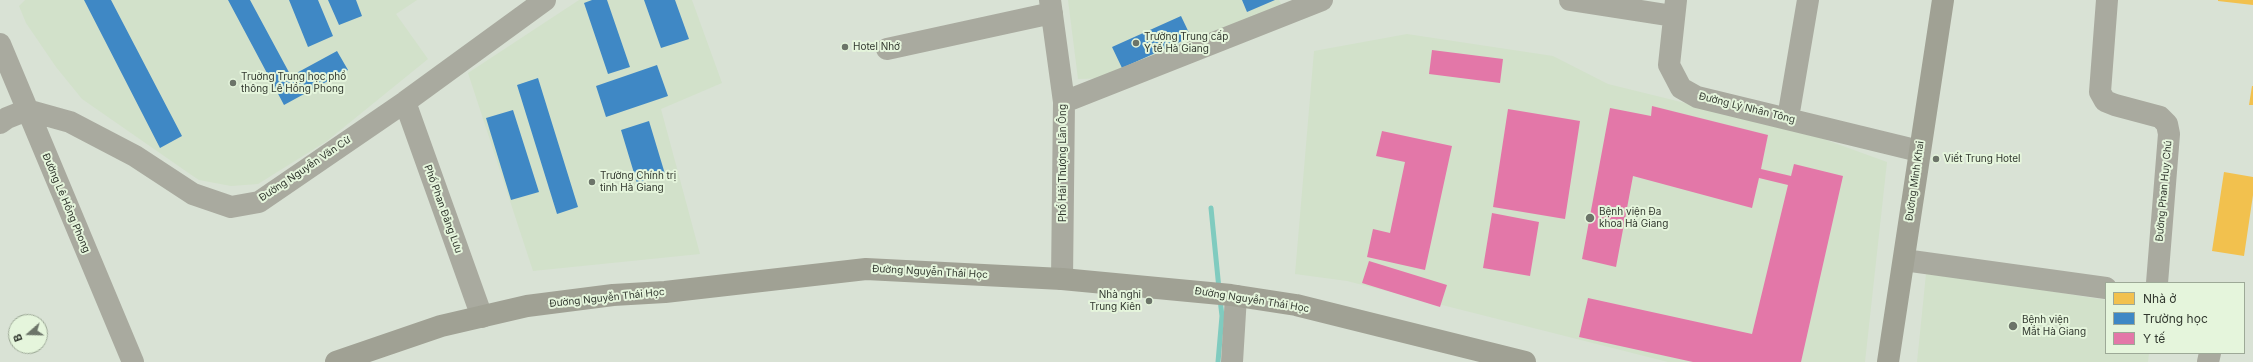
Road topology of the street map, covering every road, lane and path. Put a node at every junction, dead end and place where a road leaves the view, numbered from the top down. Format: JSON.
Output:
{"nodes":[{"id":1,"x":545,"y":0,"type":"edge"},
{"id":2,"x":1322,"y":0,"type":"edge"},
{"id":3,"x":1570,"y":0,"type":"edge"},
{"id":4,"x":1808,"y":0,"type":"edge"},
{"id":5,"x":1943,"y":0,"type":"edge"},
{"id":6,"x":2107,"y":0,"type":"edge"},
{"id":7,"x":1291,"y":5,"type":"edge"},
{"id":8,"x":1051,"y":7,"type":"edge"},
{"id":9,"x":1675,"y":8,"type":"edge"},
{"id":10,"x":0,"y":44,"type":"edge"},
{"id":11,"x":887,"y":49,"type":"dead end"},
{"id":12,"x":405,"y":102,"type":"junction"},
{"id":13,"x":1064,"y":102,"type":"junction"},
{"id":14,"x":27,"y":110,"type":"junction"},
{"id":15,"x":1788,"y":118,"type":"junction"},
{"id":16,"x":0,"y":123,"type":"edge"},
{"id":17,"x":1919,"y":151,"type":"junction"},
{"id":18,"x":1904,"y":260,"type":"junction"},
{"id":19,"x":1062,"y":279,"type":"junction"},
{"id":20,"x":2157,"y":282,"type":"edge"},
{"id":21,"x":2105,"y":288,"type":"edge"},
{"id":22,"x":1234,"y":295,"type":"junction"},
{"id":23,"x":482,"y":317,"type":"junction"},
{"id":24,"x":133,"y":362,"type":"edge"},
{"id":25,"x":336,"y":362,"type":"edge"},
{"id":26,"x":1232,"y":362,"type":"edge"},
{"id":27,"x":1525,"y":362,"type":"edge"},
{"id":28,"x":1888,"y":362,"type":"edge"}],
"edges":[{"from":1,"to":12,"type":"street","name":"Đường Nguyễn Văn Cừ"},
{"from":2,"to":7,"type":"street"},
{"from":3,"to":9,"type":"street","name":"Đường Lý Nhân Tông"},
{"from":4,"to":15,"type":"street"},
{"from":5,"to":17,"type":"main road","name":"Đường Minh Khai"},
{"from":6,"to":20,"type":"street","name":"Đường Phan Huy Chú"},
{"from":7,"to":13,"type":"street"},
{"from":8,"to":11,"type":"street"},
{"from":8,"to":13,"type":"street","name":"Phố Hải Thượng Lãn Ông"},
{"from":9,"to":15,"type":"street","name":"Đường Lý Nhân Tông"},
{"from":10,"to":14,"type":"street","name":"Đường Lê Hồng Phong"},
{"from":12,"to":14,"type":"street","name":"Đường Nguyễn Văn Cừ"},
{"from":12,"to":23,"type":"street","name":"Phố Phan Đăng Lưu"},
{"from":13,"to":19,"type":"street","name":"Phố Hải Thượng Lãn Ông"},
{"from":14,"to":16,"type":"street"},
{"from":14,"to":24,"type":"street","name":"Đường Lê Hồng Phong"},
{"from":15,"to":17,"type":"street","name":"Đường Lý Nhân Tông"},
{"from":17,"to":18,"type":"main road","name":"Đường Minh Khai"},
{"from":18,"to":21,"type":"street"},
{"from":18,"to":28,"type":"main road","name":"Đường Minh Khai"},
{"from":19,"to":22,"type":"main road","name":"Đường Nguyễn Thái Học"},
{"from":19,"to":23,"type":"main road","name":"Đường Nguyễn Thái Học"},
{"from":22,"to":26,"type":"street"},
{"from":22,"to":27,"type":"main road","name":"Đường Nguyễn Thái Học"},
{"from":23,"to":25,"type":"main road","name":"Đường Nguyễn Thái Học"}]}
